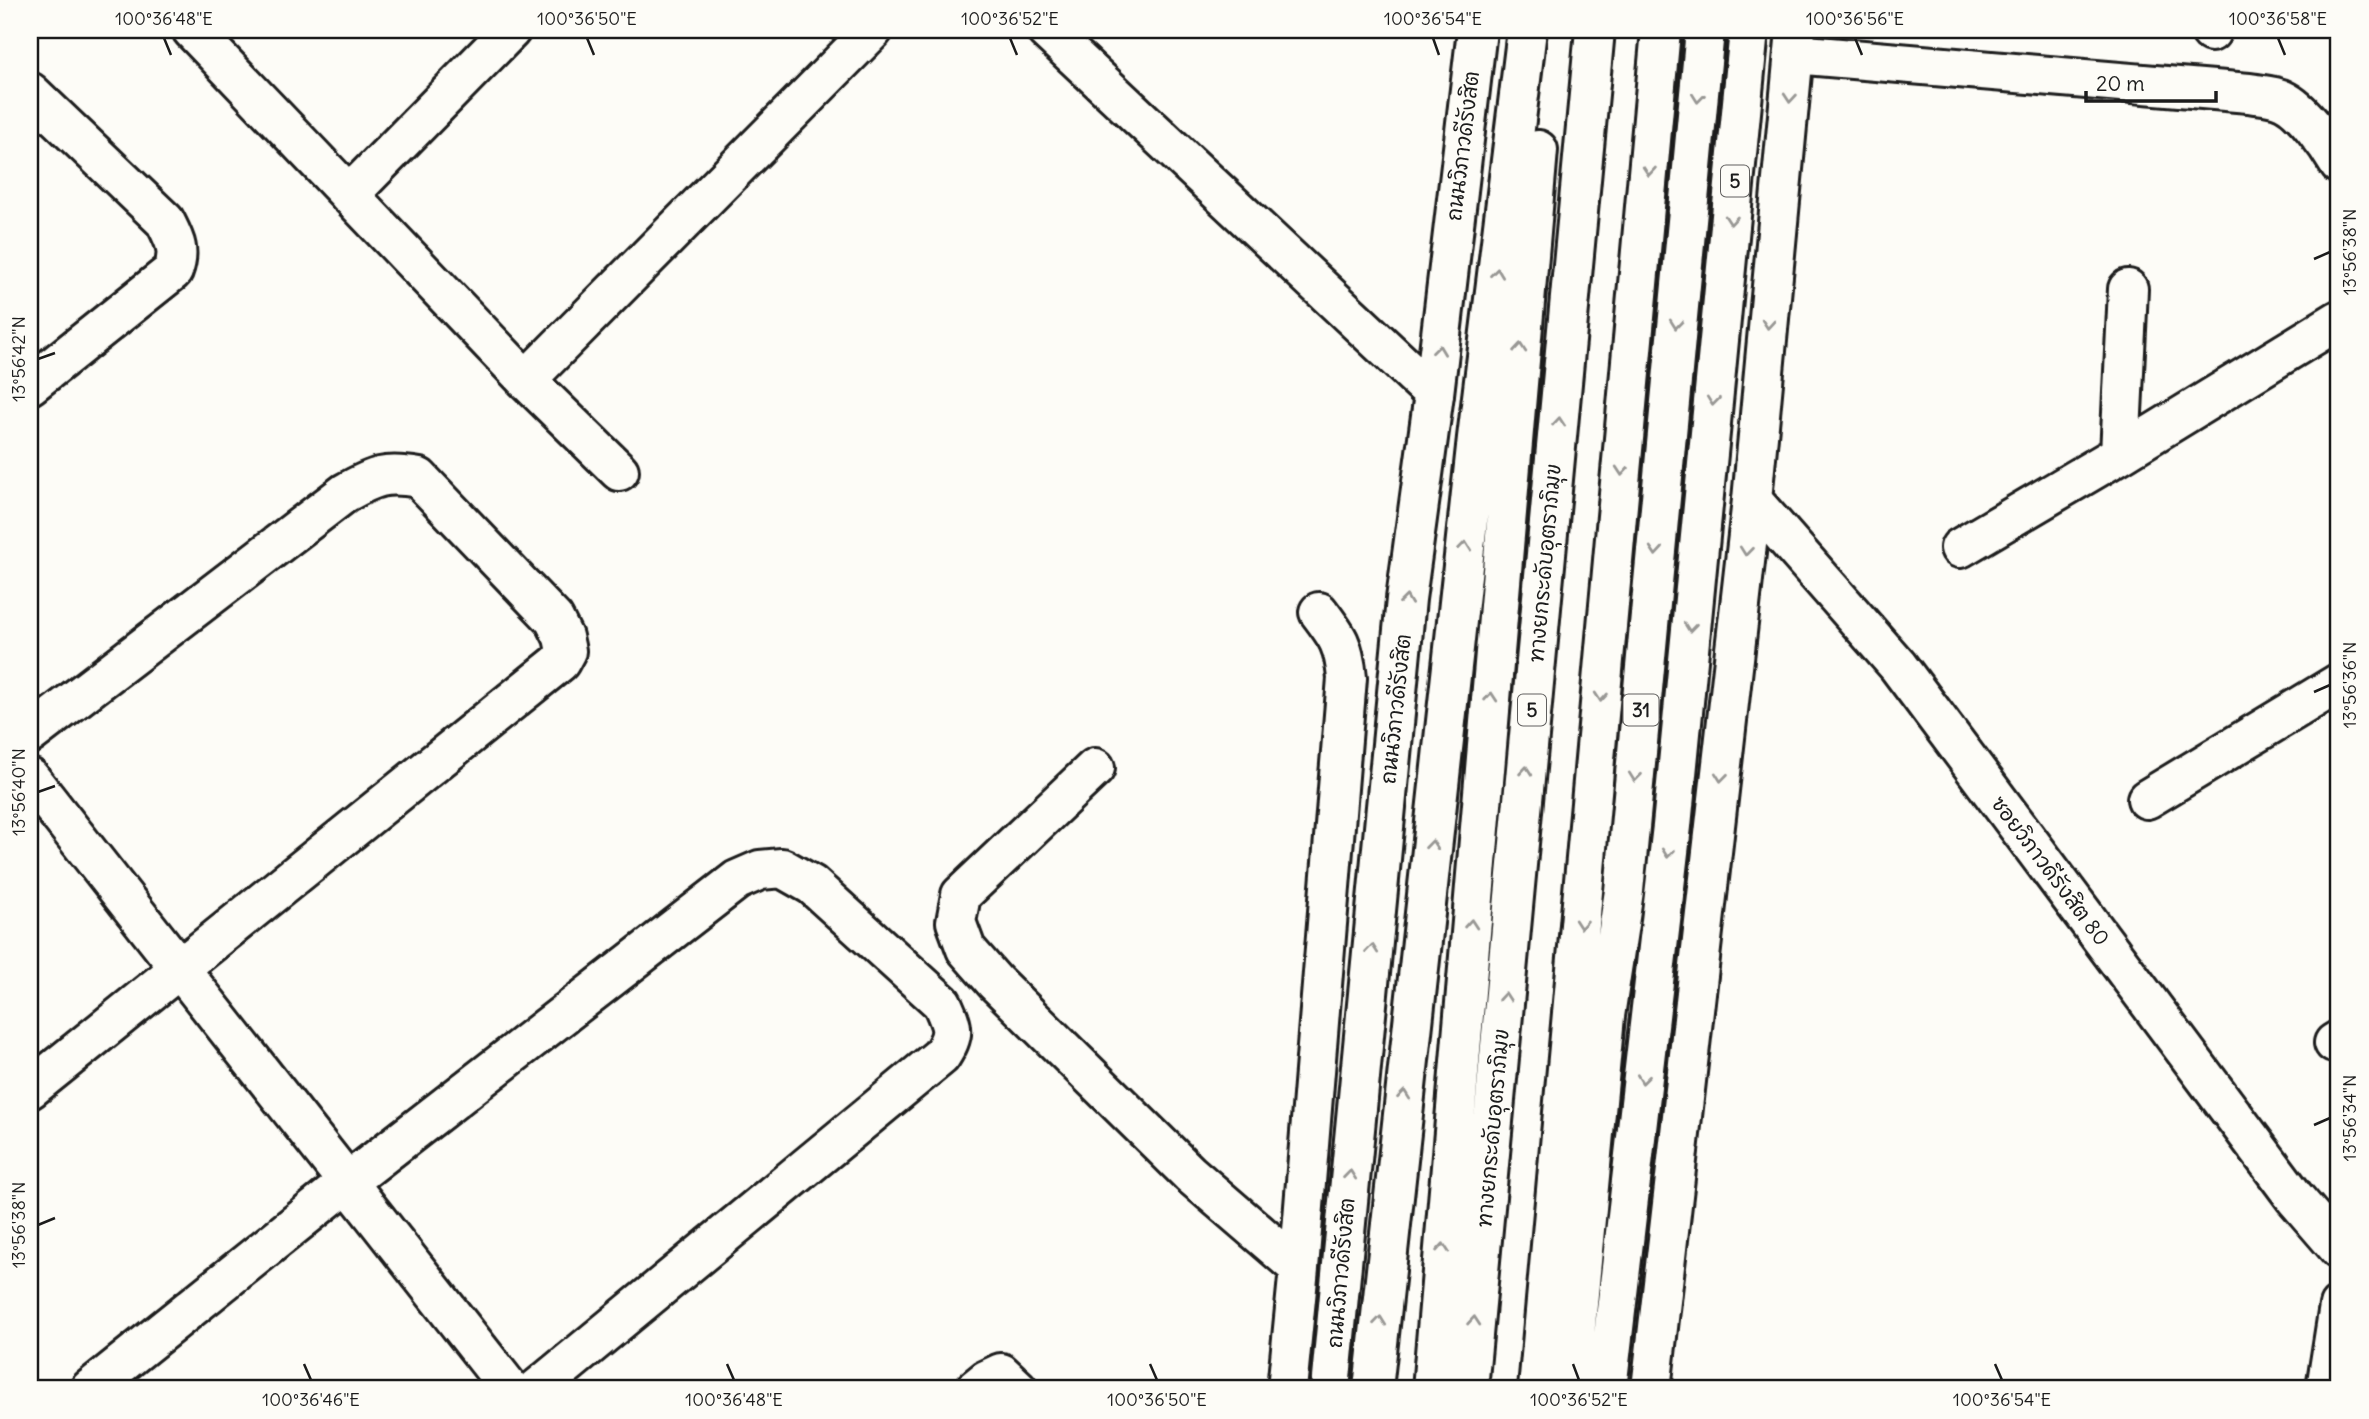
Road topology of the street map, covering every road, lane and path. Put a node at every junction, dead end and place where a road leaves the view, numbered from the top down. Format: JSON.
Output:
{"nodes":[{"id":1,"x":192,"y":30,"type":"edge"},
{"id":2,"x":511,"y":30,"type":"edge"},
{"id":3,"x":873,"y":30,"type":"edge"},
{"id":4,"x":1046,"y":30,"type":"edge"},
{"id":5,"x":1477,"y":30,"type":"edge"},
{"id":6,"x":1527,"y":30,"type":"edge"},
{"id":7,"x":1548,"y":30,"type":"edge"},
{"id":8,"x":1595,"y":30,"type":"edge"},
{"id":9,"x":1661,"y":30,"type":"edge"},
{"id":10,"x":1705,"y":30,"type":"edge"},
{"id":11,"x":1749,"y":30,"type":"edge"},
{"id":12,"x":1795,"y":42,"type":"edge"},
{"id":13,"x":30,"y":92,"type":"edge"},
{"id":14,"x":2339,"y":164,"type":"edge"},
{"id":15,"x":349,"y":195,"type":"junction"},
{"id":16,"x":2128,"y":289,"type":"dead end"},
{"id":17,"x":2339,"y":320,"type":"edge"},
{"id":18,"x":526,"y":380,"type":"junction"},
{"id":19,"x":30,"y":385,"type":"edge"},
{"id":20,"x":1434,"y":394,"type":"junction"},
{"id":21,"x":2120,"y":454,"type":"junction"},
{"id":22,"x":619,"y":471,"type":"dead end"},
{"id":23,"x":1752,"y":500,"type":"junction"},
{"id":24,"x":1960,"y":548,"type":"dead end"},
{"id":25,"x":1319,"y":612,"type":"dead end"},
{"id":26,"x":2339,"y":683,"type":"edge"},
{"id":27,"x":30,"y":734,"type":"edge"},
{"id":28,"x":1095,"y":768,"type":"dead end"},
{"id":29,"x":30,"y":778,"type":"edge"},
{"id":30,"x":2147,"y":799,"type":"dead end"},
{"id":31,"x":181,"y":969,"type":"junction"},
{"id":32,"x":30,"y":1089,"type":"edge"},
{"id":33,"x":348,"y":1182,"type":"junction"},
{"id":34,"x":2339,"y":1249,"type":"edge"},
{"id":35,"x":1299,"y":1268,"type":"junction"},
{"id":36,"x":2339,"y":1306,"type":"edge"},
{"id":37,"x":90,"y":1389,"type":"edge"},
{"id":38,"x":510,"y":1389,"type":"edge"},
{"id":39,"x":537,"y":1389,"type":"edge"},
{"id":40,"x":975,"y":1389,"type":"edge"},
{"id":41,"x":1018,"y":1389,"type":"edge"},
{"id":42,"x":1287,"y":1389,"type":"edge"},
{"id":43,"x":1330,"y":1389,"type":"edge"},
{"id":44,"x":1373,"y":1389,"type":"edge"},
{"id":45,"x":1432,"y":1389,"type":"edge"},
{"id":46,"x":1468,"y":1389,"type":"edge"},
{"id":47,"x":1538,"y":1389,"type":"edge"},
{"id":48,"x":1570,"y":1389,"type":"edge"},
{"id":49,"x":1607,"y":1389,"type":"edge"},
{"id":50,"x":1651,"y":1389,"type":"edge"},
{"id":51,"x":2326,"y":1389,"type":"edge"}],
"edges":[{"from":1,"to":15,"type":"main road"},
{"from":2,"to":15,"type":"main road"},
{"from":3,"to":18,"type":"main road"},
{"from":4,"to":20,"type":"main road"},
{"from":20,"to":5,"type":"main road","name":"ถนนวิภาวดีรังสิต","one_way":true},
{"from":44,"to":6,"type":"main road","one_way":true},
{"from":45,"to":7,"type":"main road","one_way":true},
{"from":46,"to":8,"type":"main road","name":"ทางยกระดับอุตราภิมุข","number":"5","one_way":true},
{"from":9,"to":47,"type":"main road","one_way":true},
{"from":10,"to":48,"type":"main road","number":"31","one_way":true},
{"from":11,"to":49,"type":"main road","number":"5","one_way":true},
{"from":12,"to":14,"type":"main road"},
{"from":12,"to":23,"type":"main road","one_way":true},
{"from":13,"to":19,"type":"main road"},
{"from":15,"to":18,"type":"main road"},
{"from":16,"to":21,"type":"main road"},
{"from":17,"to":21,"type":"main road"},
{"from":18,"to":22,"type":"main road"},
{"from":43,"to":20,"type":"main road","name":"ถนนวิภาวดีรังสิต","one_way":true},
{"from":21,"to":24,"type":"main road"},
{"from":23,"to":34,"type":"main road","name":"ซอยวิภาวดีรังสิต 80"},
{"from":23,"to":50,"type":"main road","one_way":true},
{"from":25,"to":35,"type":"main road"},
{"from":26,"to":30,"type":"main road"},
{"from":27,"to":31,"type":"main road"},
{"from":28,"to":35,"type":"main road"},
{"from":29,"to":31,"type":"main road"},
{"from":31,"to":32,"type":"main road"},
{"from":31,"to":33,"type":"main road"},
{"from":33,"to":37,"type":"main road"},
{"from":33,"to":38,"type":"main road"},
{"from":33,"to":39,"type":"main road"},
{"from":35,"to":42,"type":"main road"},
{"from":36,"to":51,"type":"main road"},
{"from":40,"to":41,"type":"main road"}]}
